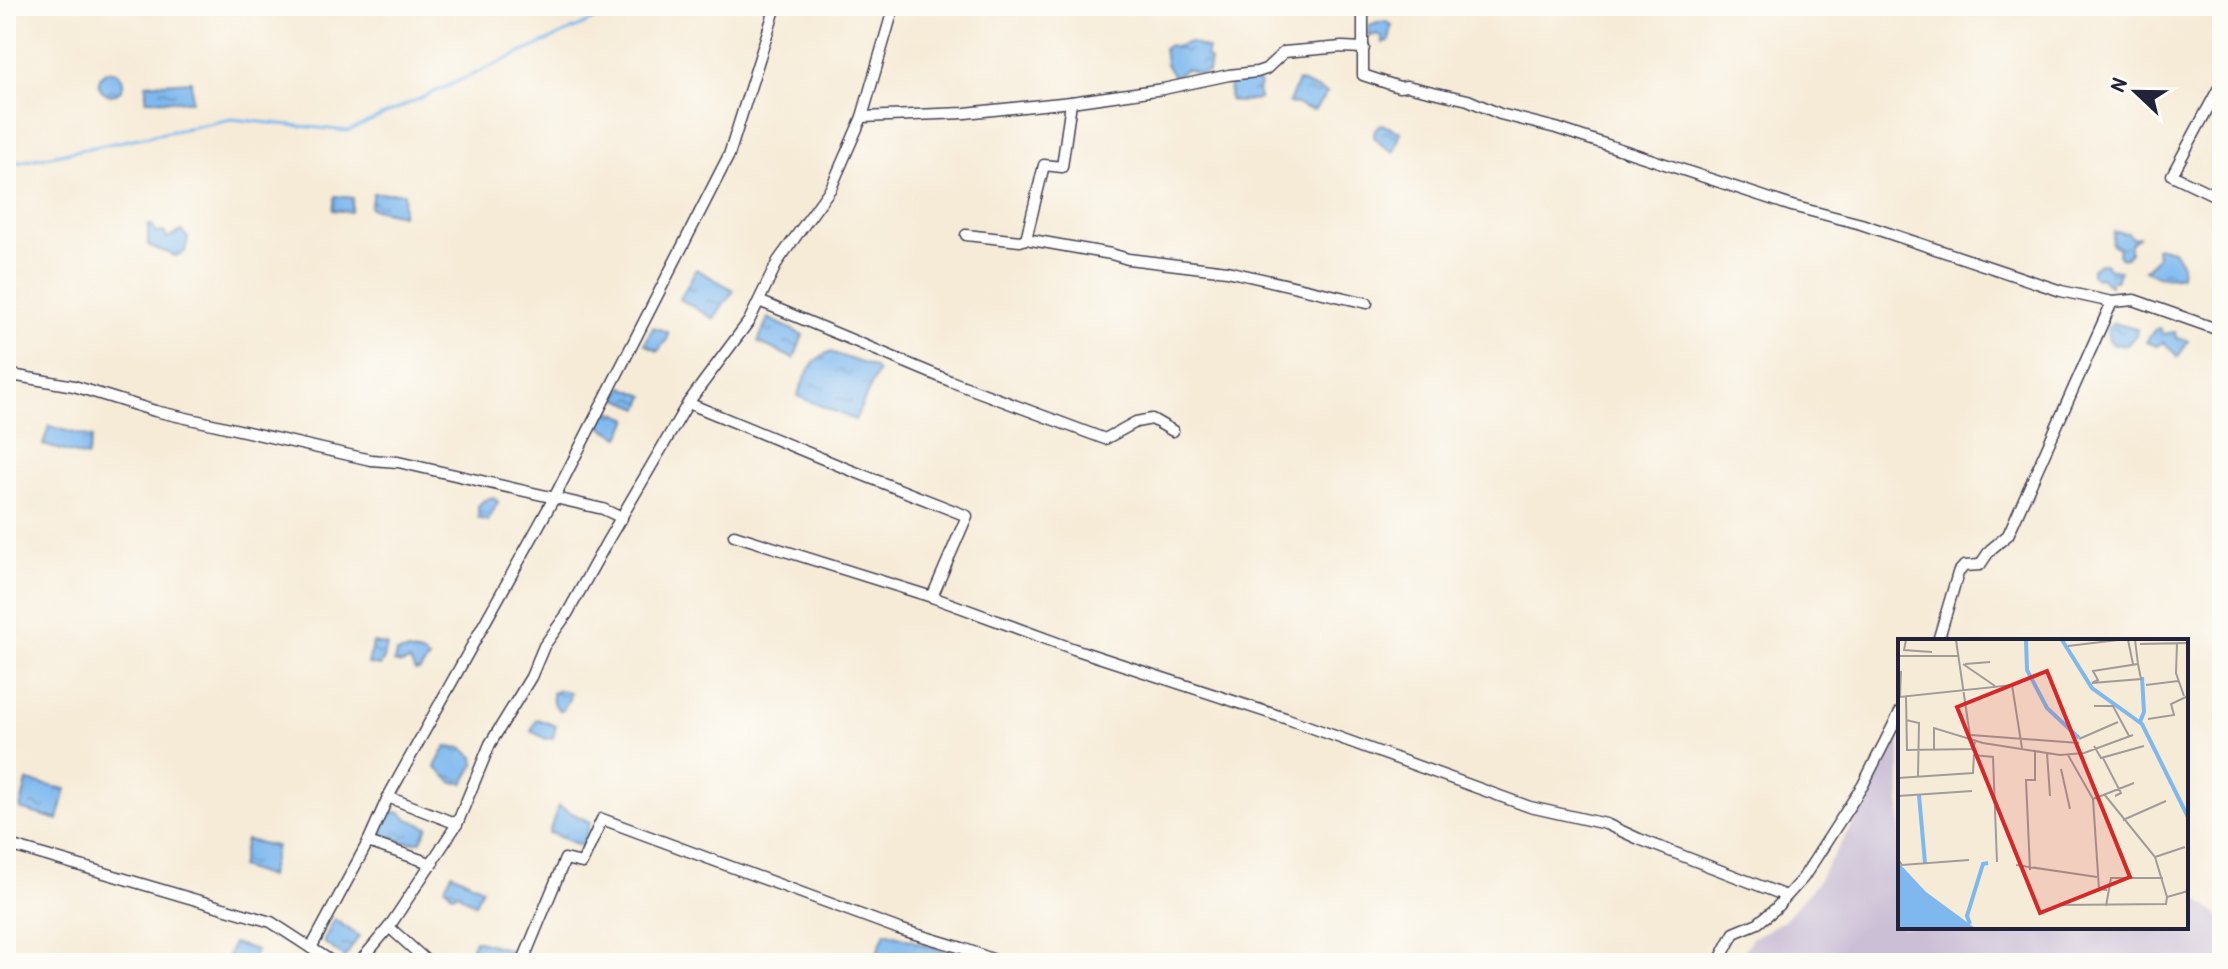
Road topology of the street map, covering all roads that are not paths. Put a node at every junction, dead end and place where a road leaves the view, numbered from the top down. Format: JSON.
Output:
{"nodes":[{"id":1,"x":776,"y":6,"type":"edge"},
{"id":2,"x":894,"y":6,"type":"edge"},
{"id":3,"x":1363,"y":6,"type":"edge"},
{"id":4,"x":1364,"y":48,"type":"junction"},
{"id":5,"x":2222,"y":82,"type":"edge"},
{"id":6,"x":1071,"y":102,"type":"junction"},
{"id":7,"x":862,"y":117,"type":"junction"},
{"id":8,"x":2222,"y":199,"type":"edge"},
{"id":9,"x":966,"y":235,"type":"dead end"},
{"id":10,"x":1026,"y":239,"type":"junction"},
{"id":11,"x":759,"y":301,"type":"junction"},
{"id":12,"x":2112,"y":302,"type":"junction"},
{"id":13,"x":1367,"y":303,"type":"dead end"},
{"id":14,"x":2222,"y":331,"type":"edge"},
{"id":15,"x":6,"y":374,"type":"edge"},
{"id":16,"x":688,"y":403,"type":"junction"},
{"id":17,"x":1173,"y":431,"type":"dead end"},
{"id":18,"x":554,"y":498,"type":"junction"},
{"id":19,"x":622,"y":518,"type":"junction"},
{"id":20,"x":734,"y":535,"type":"dead end"},
{"id":21,"x":932,"y":597,"type":"junction"},
{"id":22,"x":1939,"y":639,"type":"edge"},
{"id":23,"x":1898,"y":716,"type":"edge"},
{"id":24,"x":388,"y":797,"type":"junction"},
{"id":25,"x":457,"y":824,"type":"junction"},
{"id":26,"x":368,"y":842,"type":"junction"},
{"id":27,"x":6,"y":844,"type":"edge"},
{"id":28,"x":433,"y":864,"type":"junction"},
{"id":29,"x":1786,"y":896,"type":"junction"},
{"id":30,"x":389,"y":927,"type":"junction"},
{"id":31,"x":311,"y":948,"type":"junction"},
{"id":32,"x":334,"y":963,"type":"edge"},
{"id":33,"x":359,"y":963,"type":"edge"},
{"id":34,"x":429,"y":963,"type":"edge"},
{"id":35,"x":522,"y":963,"type":"edge"},
{"id":36,"x":1003,"y":963,"type":"edge"},
{"id":37,"x":1718,"y":963,"type":"edge"}],
"edges":[{"from":1,"to":18,"type":"street"},
{"from":2,"to":7,"type":"street"},
{"from":3,"to":4,"type":"street"},
{"from":4,"to":6,"type":"street"},
{"from":4,"to":12,"type":"street"},
{"from":5,"to":8,"type":"street"},
{"from":6,"to":7,"type":"street"},
{"from":6,"to":10,"type":"street"},
{"from":7,"to":11,"type":"street"},
{"from":9,"to":10,"type":"street"},
{"from":10,"to":13,"type":"street"},
{"from":11,"to":16,"type":"street"},
{"from":11,"to":17,"type":"street"},
{"from":12,"to":14,"type":"street"},
{"from":12,"to":22,"type":"street"},
{"from":15,"to":18,"type":"street"},
{"from":16,"to":19,"type":"street"},
{"from":16,"to":21,"type":"street"},
{"from":18,"to":19,"type":"street"},
{"from":18,"to":24,"type":"street"},
{"from":19,"to":25,"type":"street"},
{"from":20,"to":21,"type":"street"},
{"from":21,"to":29,"type":"street"},
{"from":23,"to":29,"type":"street"},
{"from":24,"to":25,"type":"street"},
{"from":24,"to":26,"type":"street"},
{"from":25,"to":28,"type":"street"},
{"from":26,"to":28,"type":"street"},
{"from":26,"to":31,"type":"street"},
{"from":27,"to":31,"type":"street"},
{"from":28,"to":30,"type":"street"},
{"from":29,"to":37,"type":"street"},
{"from":30,"to":33,"type":"street"},
{"from":30,"to":34,"type":"street"},
{"from":31,"to":32,"type":"street"},
{"from":35,"to":36,"type":"street"}]}
